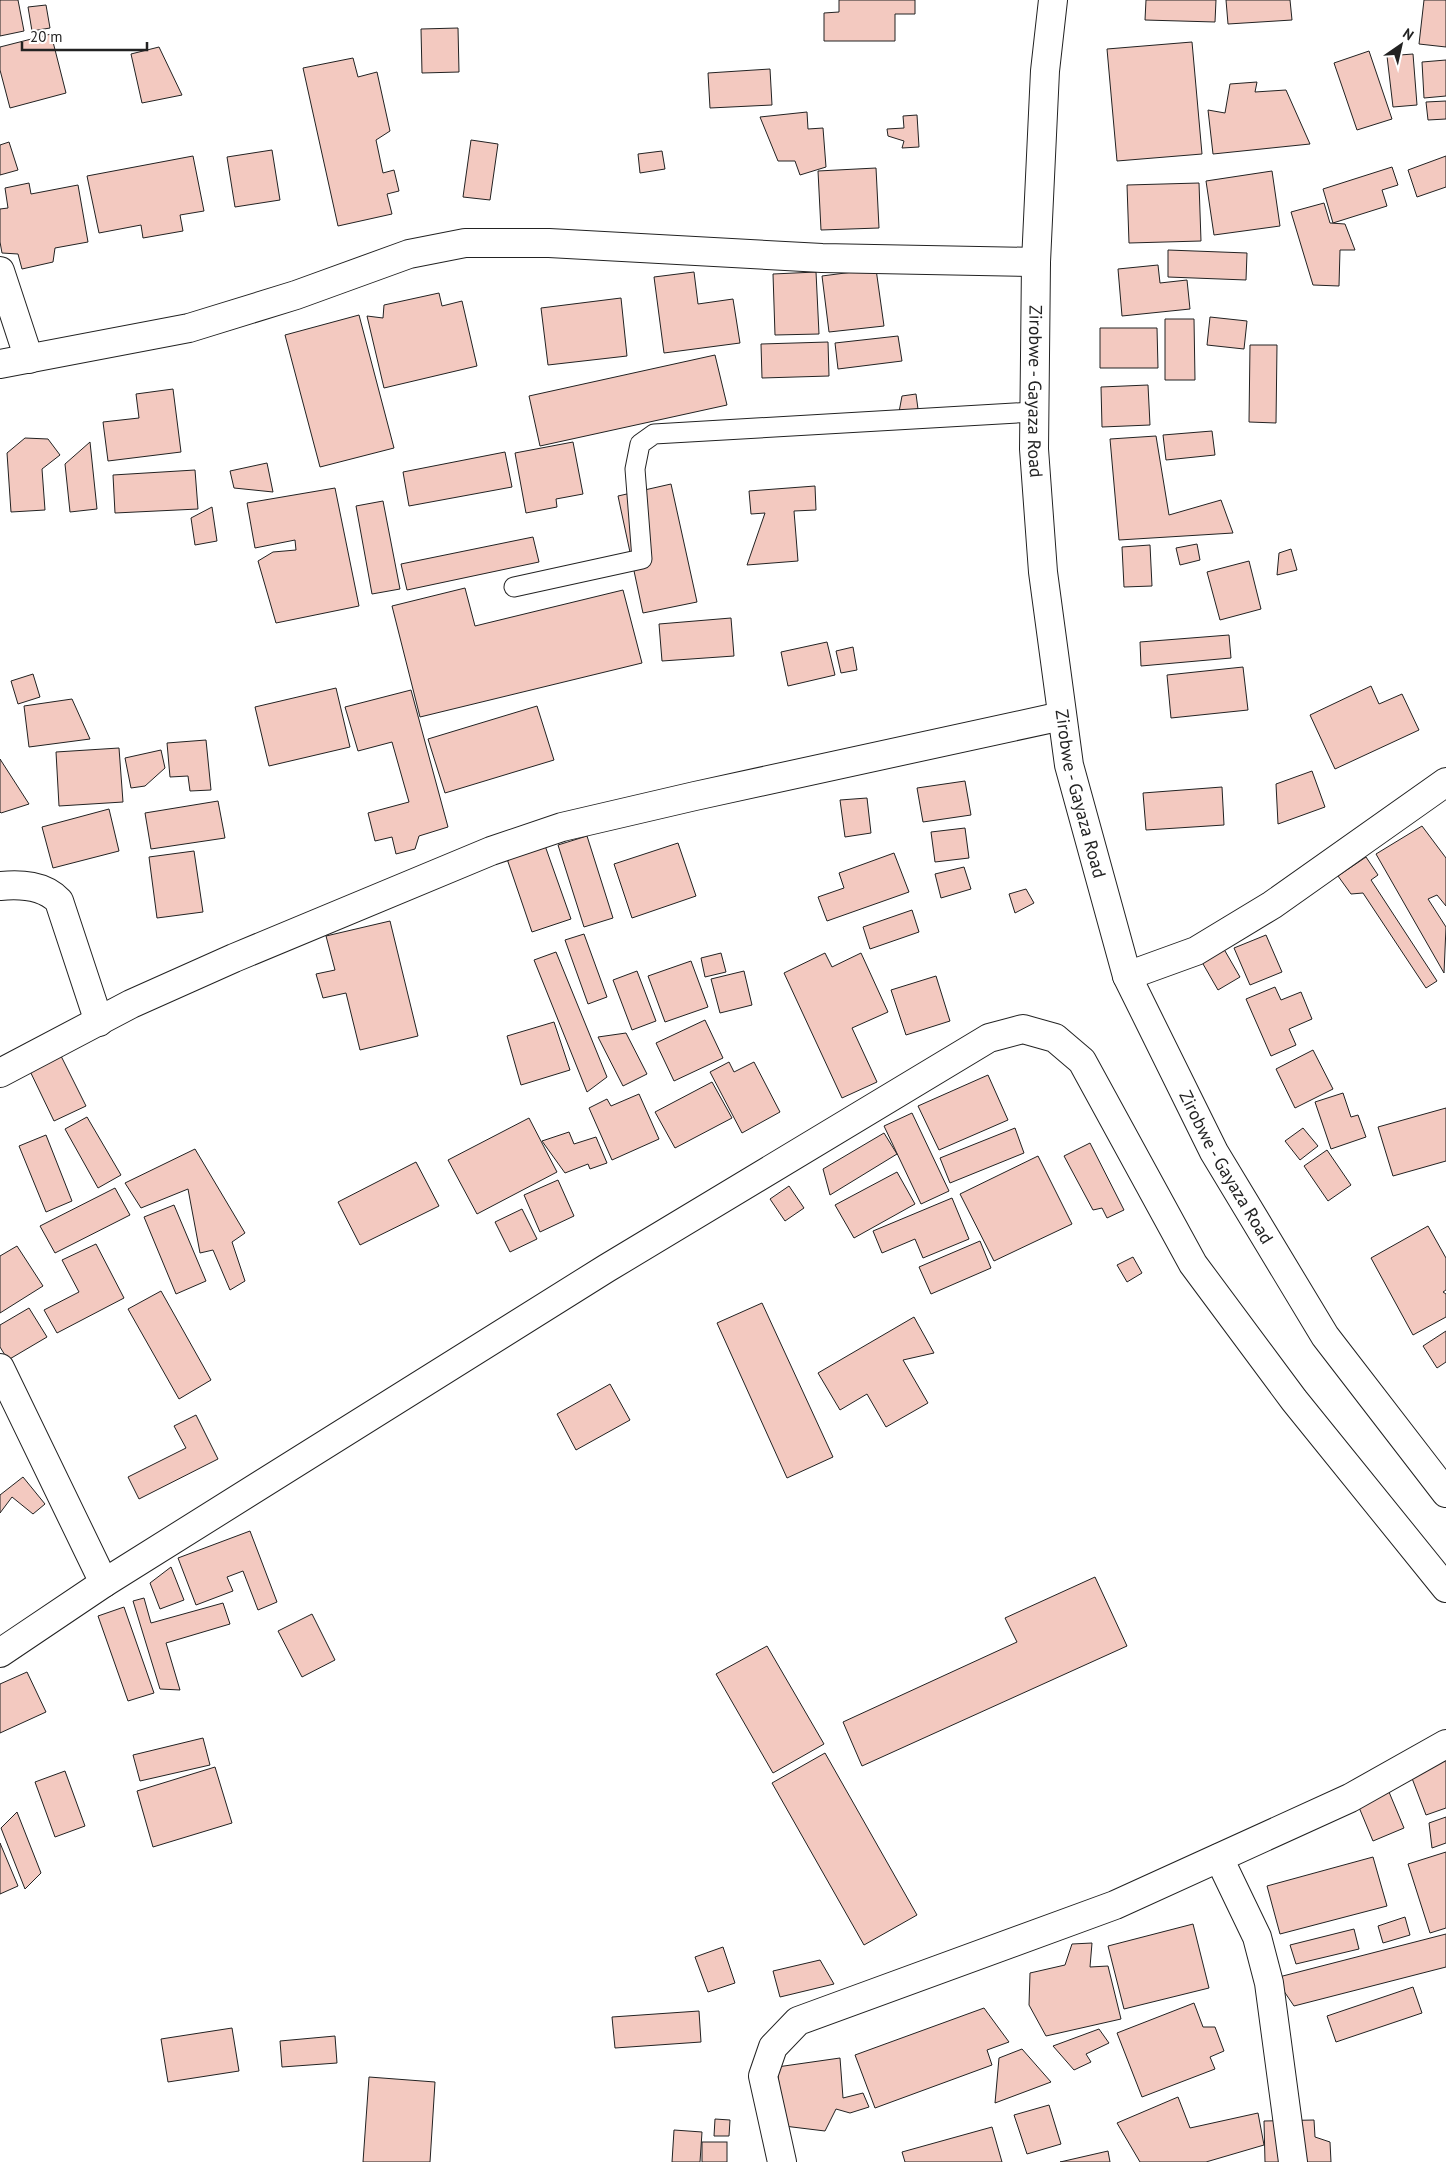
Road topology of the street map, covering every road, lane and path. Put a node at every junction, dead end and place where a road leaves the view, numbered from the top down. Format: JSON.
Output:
{"nodes":[{"id":1,"x":1052,"y":0,"type":"edge"},
{"id":2,"x":1036,"y":262,"type":"junction"},
{"id":3,"x":0,"y":271,"type":"edge"},
{"id":4,"x":29,"y":359,"type":"junction"},
{"id":5,"x":0,"y":364,"type":"edge"},
{"id":6,"x":1033,"y":412,"type":"junction"},
{"id":7,"x":514,"y":587,"type":"dead end"},
{"id":8,"x":1062,"y":716,"type":"junction"},
{"id":9,"x":1446,"y":782,"type":"edge"},
{"id":10,"x":0,"y":886,"type":"edge"},
{"id":11,"x":1127,"y":976,"type":"junction"},
{"id":12,"x":98,"y":1022,"type":"junction"},
{"id":13,"x":0,"y":1073,"type":"edge"},
{"id":14,"x":0,"y":1368,"type":"edge"},
{"id":15,"x":1446,"y":1493,"type":"edge"},
{"id":16,"x":104,"y":1583,"type":"junction"},
{"id":17,"x":1446,"y":1588,"type":"edge"},
{"id":18,"x":0,"y":1653,"type":"edge"},
{"id":19,"x":1446,"y":1744,"type":"edge"},
{"id":20,"x":1219,"y":1858,"type":"junction"},
{"id":21,"x":782,"y":2162,"type":"edge"},
{"id":22,"x":1293,"y":2162,"type":"edge"}],
"edges":[{"from":1,"to":2,"type":"street","name":"Zirobwe - Gayaza Road"},
{"from":2,"to":4,"type":"street"},
{"from":2,"to":6,"type":"street","name":"Zirobwe - Gayaza Road"},
{"from":3,"to":4,"type":"street"},
{"from":4,"to":5,"type":"street"},
{"from":6,"to":7,"type":"lane"},
{"from":6,"to":8,"type":"street","name":"Zirobwe - Gayaza Road"},
{"from":8,"to":11,"type":"street","name":"Zirobwe - Gayaza Road"},
{"from":8,"to":12,"type":"street"},
{"from":9,"to":11,"type":"street"},
{"from":10,"to":12,"type":"street"},
{"from":11,"to":15,"type":"street","name":"Zirobwe - Gayaza Road"},
{"from":12,"to":13,"type":"street"},
{"from":14,"to":16,"type":"street"},
{"from":16,"to":17,"type":"street"},
{"from":16,"to":18,"type":"street"},
{"from":19,"to":20,"type":"street"},
{"from":20,"to":21,"type":"street"},
{"from":20,"to":22,"type":"street"}]}
